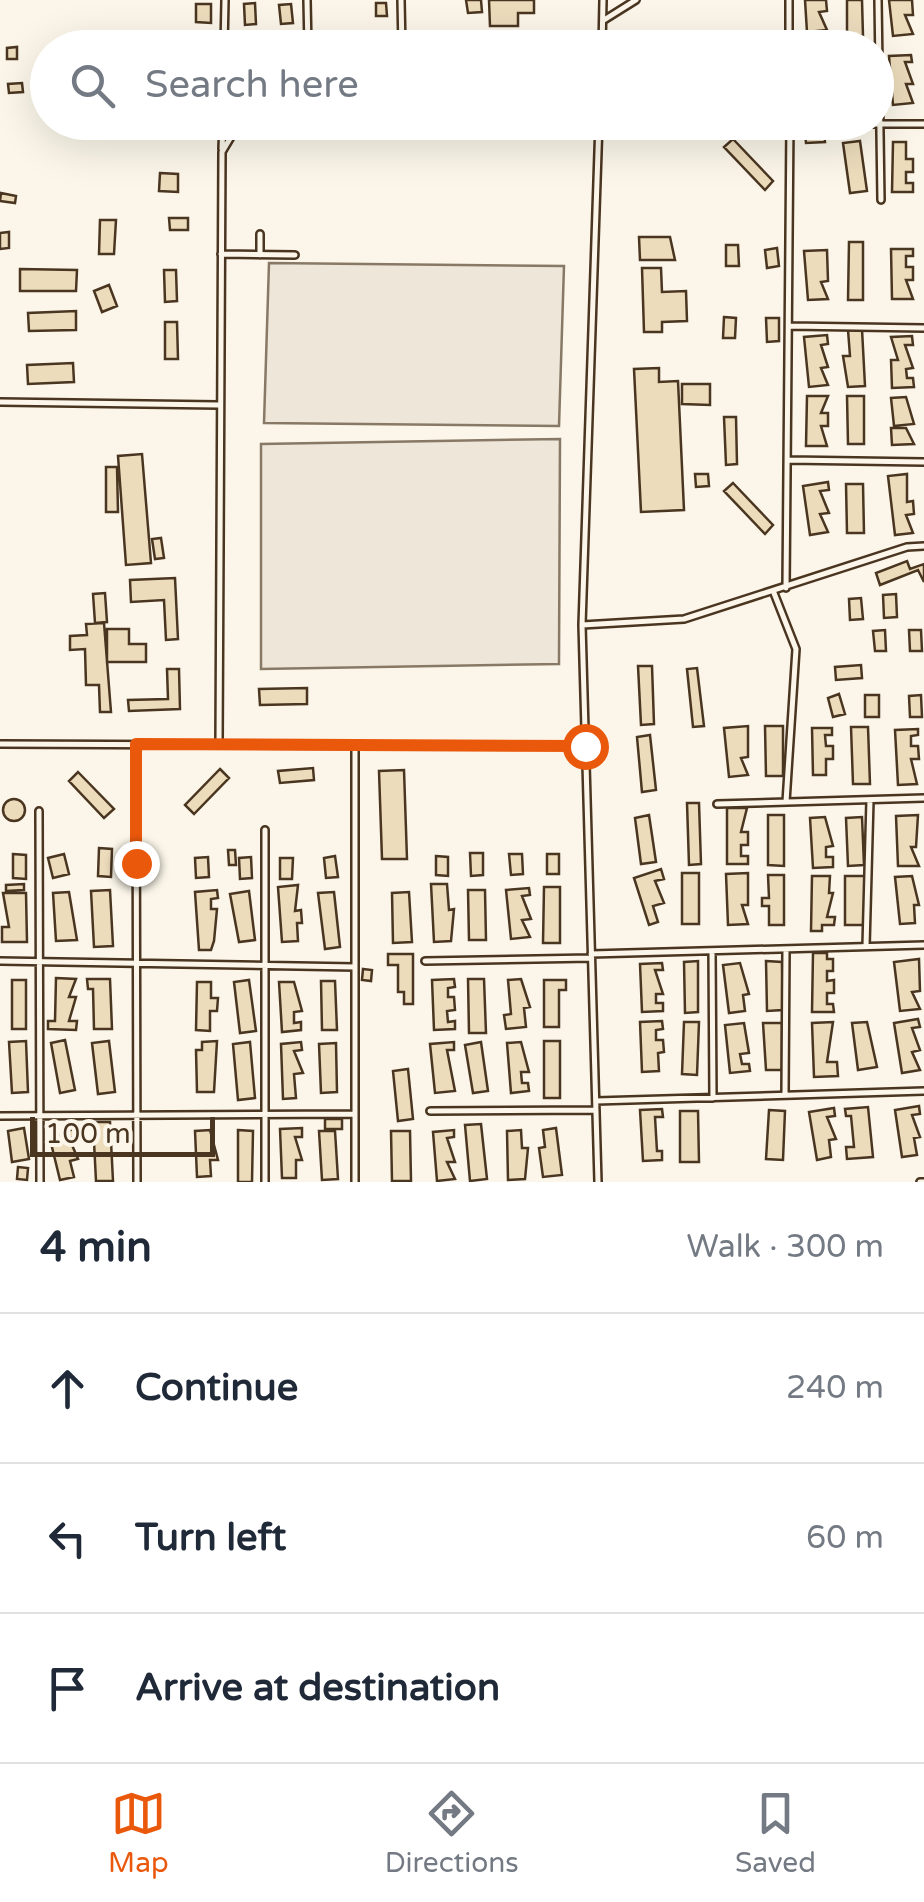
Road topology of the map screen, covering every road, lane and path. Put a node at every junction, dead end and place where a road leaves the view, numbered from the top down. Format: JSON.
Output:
{"nodes":[{"id":1,"x":225,"y":0,"type":"edge"},
{"id":2,"x":308,"y":0,"type":"edge"},
{"id":3,"x":401,"y":0,"type":"edge"},
{"id":4,"x":603,"y":0,"type":"edge"},
{"id":5,"x":636,"y":0,"type":"edge"},
{"id":6,"x":789,"y":0,"type":"edge"},
{"id":7,"x":878,"y":0,"type":"edge"},
{"id":8,"x":604,"y":20,"type":"junction"},
{"id":9,"x":224,"y":30,"type":"edge"},
{"id":10,"x":308,"y":30,"type":"edge"},
{"id":11,"x":402,"y":30,"type":"edge"},
{"id":12,"x":603,"y":30,"type":"edge"},
{"id":13,"x":790,"y":30,"type":"edge"},
{"id":14,"x":878,"y":30,"type":"edge"},
{"id":15,"x":894,"y":124,"type":"edge"},
{"id":16,"x":924,"y":124,"type":"edge"},
{"id":17,"x":222,"y":140,"type":"edge"},
{"id":18,"x":229,"y":140,"type":"edge"},
{"id":19,"x":598,"y":140,"type":"edge"},
{"id":20,"x":790,"y":140,"type":"edge"},
{"id":21,"x":880,"y":140,"type":"edge"},
{"id":22,"x":222,"y":152,"type":"junction"},
{"id":23,"x":881,"y":200,"type":"dead end"},
{"id":24,"x":260,"y":234,"type":"dead end"},
{"id":25,"x":221,"y":254,"type":"junction"},
{"id":26,"x":260,"y":255,"type":"junction"},
{"id":27,"x":295,"y":255,"type":"dead end"},
{"id":28,"x":789,"y":326,"type":"junction"},
{"id":29,"x":924,"y":328,"type":"edge"},
{"id":30,"x":0,"y":402,"type":"edge"},
{"id":31,"x":218,"y":405,"type":"junction"},
{"id":32,"x":788,"y":460,"type":"junction"},
{"id":33,"x":924,"y":462,"type":"edge"},
{"id":34,"x":924,"y":546,"type":"edge"},
{"id":35,"x":786,"y":588,"type":"junction"},
{"id":36,"x":774,"y":592,"type":"junction"},
{"id":37,"x":582,"y":625,"type":"junction"},
{"id":38,"x":0,"y":744,"type":"edge"},
{"id":39,"x":136,"y":744,"type":"junction"},
{"id":40,"x":218,"y":744,"type":"junction"},
{"id":41,"x":355,"y":745,"type":"junction"},
{"id":42,"x":585,"y":746,"type":"junction"},
{"id":43,"x":924,"y":798,"type":"edge"},
{"id":44,"x":870,"y":800,"type":"junction"},
{"id":45,"x":786,"y":802,"type":"junction"},
{"id":46,"x":717,"y":804,"type":"dead end"},
{"id":47,"x":39,"y":811,"type":"dead end"},
{"id":48,"x":265,"y":830,"type":"dead end"},
{"id":49,"x":924,"y":944,"type":"edge"},
{"id":50,"x":866,"y":946,"type":"junction"},
{"id":51,"x":786,"y":948,"type":"junction"},
{"id":52,"x":712,"y":950,"type":"junction"},
{"id":53,"x":591,"y":956,"type":"junction"},
{"id":54,"x":0,"y":961,"type":"edge"},
{"id":55,"x":39,"y":961,"type":"junction"},
{"id":56,"x":137,"y":961,"type":"junction"},
{"id":57,"x":424,"y":961,"type":"dead end"},
{"id":58,"x":265,"y":967,"type":"junction"},
{"id":59,"x":354,"y":967,"type":"junction"},
{"id":60,"x":924,"y":1091,"type":"edge"},
{"id":61,"x":785,"y":1095,"type":"junction"},
{"id":62,"x":713,"y":1098,"type":"junction"},
{"id":63,"x":596,"y":1100,"type":"junction"},
{"id":64,"x":596,"y":1110,"type":"junction"},
{"id":65,"x":430,"y":1111,"type":"dead end"},
{"id":66,"x":265,"y":1114,"type":"junction"},
{"id":67,"x":355,"y":1114,"type":"junction"},
{"id":68,"x":0,"y":1116,"type":"edge"},
{"id":69,"x":40,"y":1116,"type":"junction"},
{"id":70,"x":137,"y":1116,"type":"junction"},
{"id":71,"x":40,"y":1182,"type":"edge"},
{"id":72,"x":137,"y":1182,"type":"edge"},
{"id":73,"x":265,"y":1182,"type":"edge"},
{"id":74,"x":355,"y":1182,"type":"edge"},
{"id":75,"x":598,"y":1182,"type":"edge"}],
"edges":[{"from":1,"to":9,"type":"lane"},
{"from":2,"to":10,"type":"lane"},
{"from":3,"to":11,"type":"lane"},
{"from":4,"to":8,"type":"lane"},
{"from":5,"to":8,"type":"lane"},
{"from":6,"to":13,"type":"lane"},
{"from":7,"to":14,"type":"lane"},
{"from":8,"to":12,"type":"lane"},
{"from":15,"to":16,"type":"lane"},
{"from":17,"to":22,"type":"lane"},
{"from":18,"to":22,"type":"lane"},
{"from":19,"to":37,"type":"lane"},
{"from":20,"to":28,"type":"lane"},
{"from":21,"to":23,"type":"lane"},
{"from":22,"to":25,"type":"lane"},
{"from":24,"to":26,"type":"lane"},
{"from":25,"to":26,"type":"lane"},
{"from":25,"to":31,"type":"lane"},
{"from":26,"to":27,"type":"lane"},
{"from":28,"to":29,"type":"lane"},
{"from":28,"to":32,"type":"lane"},
{"from":30,"to":31,"type":"lane"},
{"from":31,"to":40,"type":"lane"},
{"from":32,"to":33,"type":"lane"},
{"from":32,"to":35,"type":"lane"},
{"from":34,"to":35,"type":"lane"},
{"from":35,"to":36,"type":"lane"},
{"from":36,"to":37,"type":"lane"},
{"from":36,"to":45,"type":"lane"},
{"from":37,"to":42,"type":"lane"},
{"from":38,"to":39,"type":"lane"},
{"from":39,"to":40,"type":"lane"},
{"from":39,"to":56,"type":"lane"},
{"from":40,"to":41,"type":"lane"},
{"from":41,"to":42,"type":"lane"},
{"from":41,"to":59,"type":"lane"},
{"from":42,"to":53,"type":"lane"},
{"from":43,"to":44,"type":"lane"},
{"from":44,"to":45,"type":"lane"},
{"from":44,"to":50,"type":"lane"},
{"from":45,"to":46,"type":"lane"},
{"from":47,"to":55,"type":"lane"},
{"from":48,"to":58,"type":"lane"},
{"from":49,"to":50,"type":"lane"},
{"from":50,"to":51,"type":"lane"},
{"from":51,"to":52,"type":"lane"},
{"from":51,"to":61,"type":"lane"},
{"from":52,"to":53,"type":"lane"},
{"from":52,"to":62,"type":"lane"},
{"from":53,"to":57,"type":"lane"},
{"from":53,"to":63,"type":"lane"},
{"from":54,"to":55,"type":"lane"},
{"from":55,"to":56,"type":"lane"},
{"from":55,"to":69,"type":"lane"},
{"from":56,"to":58,"type":"lane"},
{"from":56,"to":70,"type":"lane"},
{"from":58,"to":59,"type":"lane"},
{"from":58,"to":66,"type":"lane"},
{"from":59,"to":67,"type":"lane"},
{"from":60,"to":61,"type":"lane"},
{"from":61,"to":62,"type":"lane"},
{"from":62,"to":63,"type":"lane"},
{"from":63,"to":64,"type":"lane"},
{"from":64,"to":65,"type":"lane"},
{"from":64,"to":75,"type":"lane"},
{"from":66,"to":67,"type":"lane"},
{"from":66,"to":70,"type":"lane"},
{"from":66,"to":73,"type":"lane"},
{"from":67,"to":74,"type":"lane"},
{"from":68,"to":69,"type":"lane"},
{"from":69,"to":70,"type":"lane"},
{"from":69,"to":71,"type":"lane"},
{"from":70,"to":72,"type":"lane"}]}
